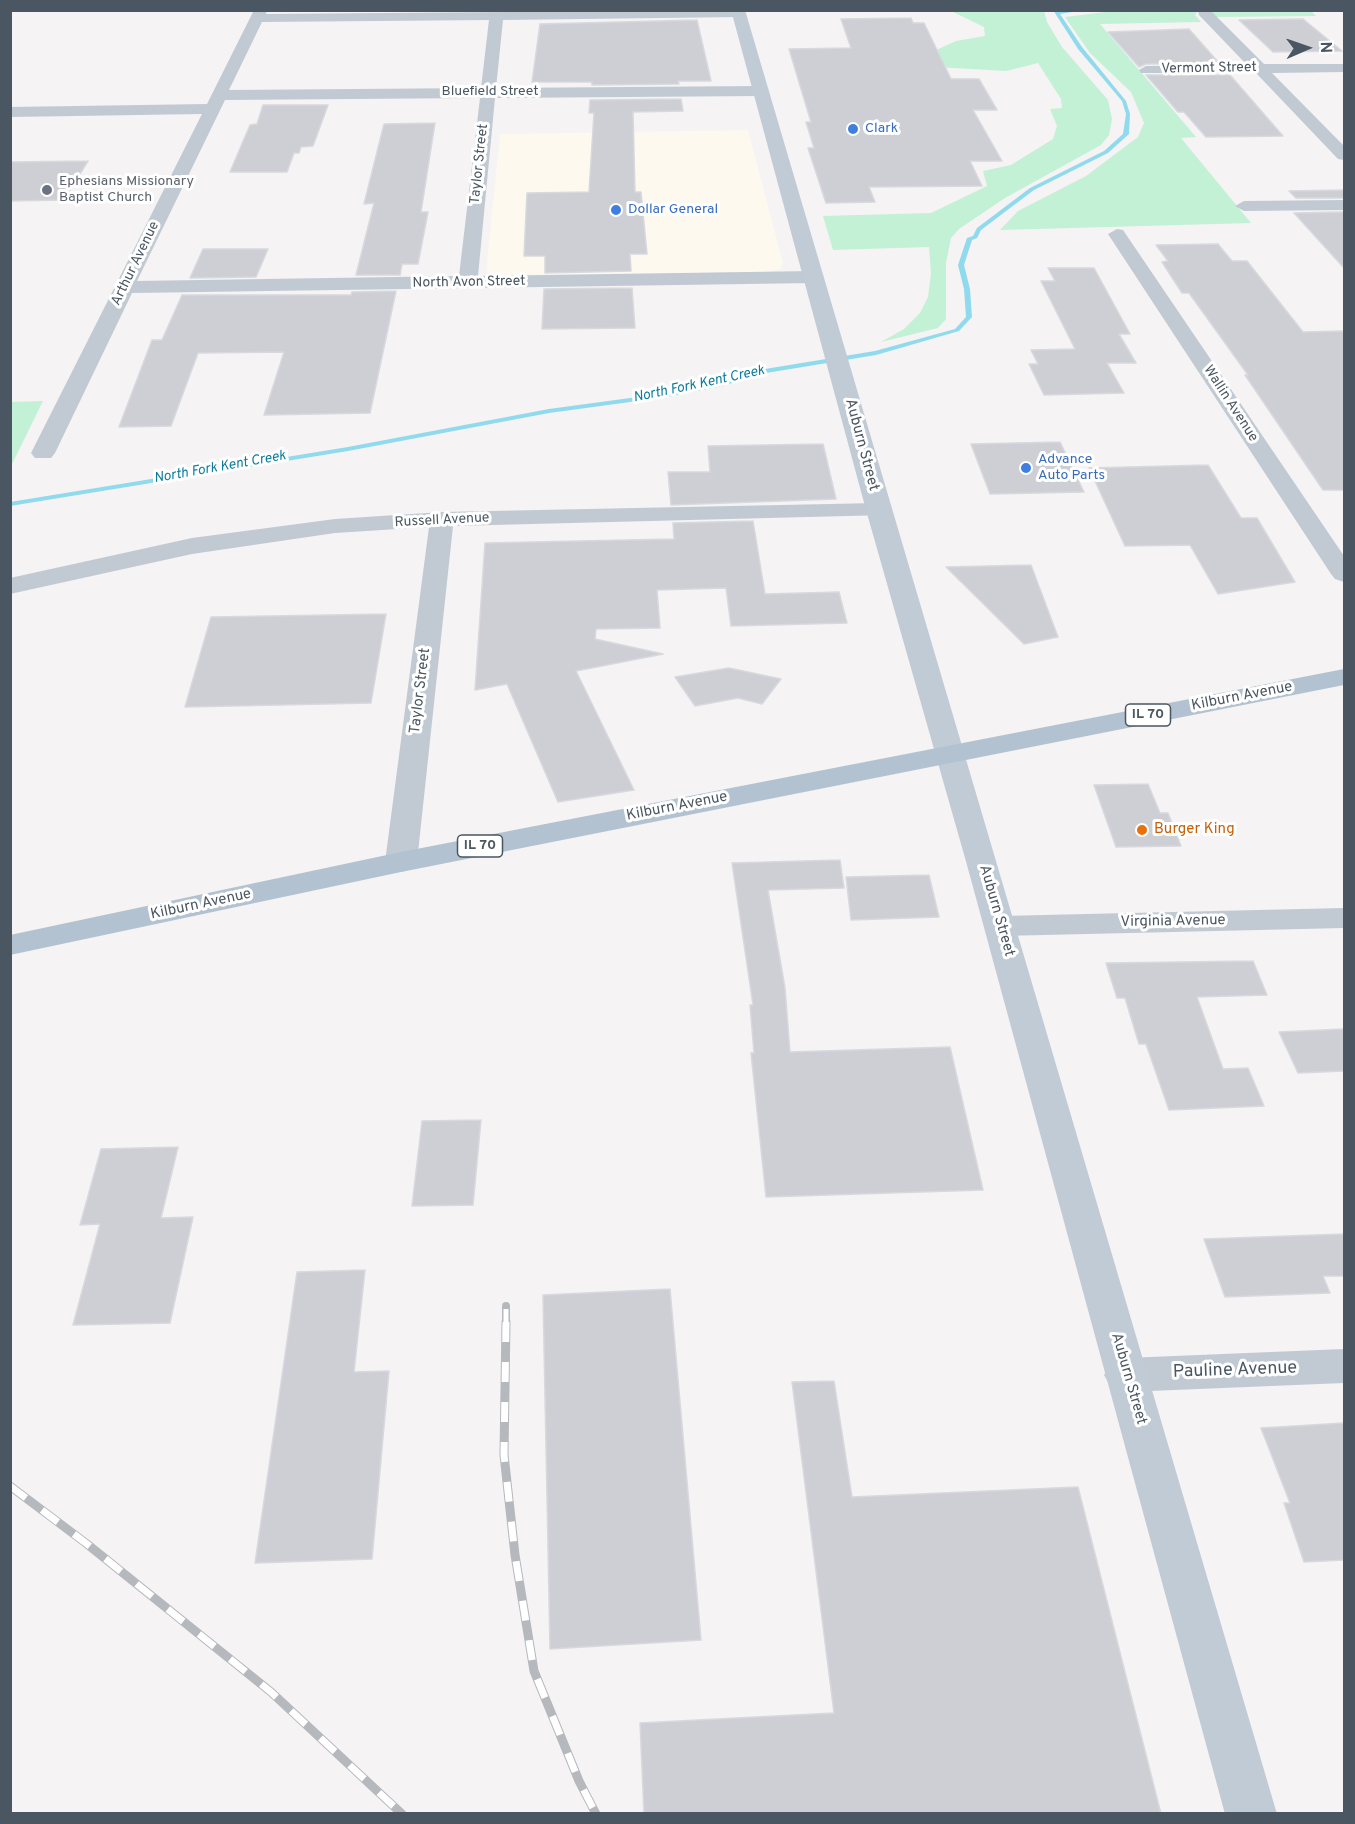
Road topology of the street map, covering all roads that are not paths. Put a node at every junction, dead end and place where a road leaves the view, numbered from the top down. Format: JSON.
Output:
{"nodes":[{"id":1,"x":739,"y":12,"type":"edge"},
{"id":2,"x":1204,"y":12,"type":"dead end"},
{"id":3,"x":497,"y":13,"type":"edge"},
{"id":4,"x":260,"y":14,"type":"edge"},
{"id":5,"x":1344,"y":68,"type":"edge"},
{"id":6,"x":1257,"y":69,"type":"junction"},
{"id":7,"x":1146,"y":70,"type":"dead end"},
{"id":8,"x":761,"y":91,"type":"junction"},
{"id":9,"x":487,"y":92,"type":"junction"},
{"id":10,"x":215,"y":102,"type":"junction"},
{"id":11,"x":10,"y":112,"type":"edge"},
{"id":12,"x":1344,"y":155,"type":"edge"},
{"id":13,"x":1344,"y":205,"type":"edge"},
{"id":14,"x":1244,"y":206,"type":"dead end"},
{"id":15,"x":1117,"y":234,"type":"dead end"},
{"id":16,"x":814,"y":277,"type":"junction"},
{"id":17,"x":468,"y":283,"type":"junction"},
{"id":18,"x":125,"y":287,"type":"junction"},
{"id":19,"x":43,"y":453,"type":"dead end"},
{"id":20,"x":878,"y":510,"type":"junction"},
{"id":21,"x":442,"y":519,"type":"junction"},
{"id":22,"x":1344,"y":574,"type":"edge"},
{"id":23,"x":10,"y":585,"type":"edge"},
{"id":24,"x":1344,"y":677,"type":"edge"},
{"id":25,"x":951,"y":753,"type":"junction"},
{"id":26,"x":401,"y":862,"type":"junction"},
{"id":27,"x":1344,"y":918,"type":"edge"},
{"id":28,"x":1000,"y":926,"type":"junction"},
{"id":29,"x":10,"y":945,"type":"edge"},
{"id":30,"x":1344,"y":1366,"type":"edge"},
{"id":31,"x":1126,"y":1375,"type":"junction"},
{"id":32,"x":1251,"y":1814,"type":"edge"}],
"edges":[{"from":1,"to":3,"type":"street"},
{"from":1,"to":8,"type":"main road","name":"Auburn Street"},
{"from":2,"to":6,"type":"street"},
{"from":3,"to":4,"type":"street"},
{"from":3,"to":9,"type":"street","name":"Taylor Street"},
{"from":4,"to":10,"type":"street","name":"Arthur Avenue"},
{"from":5,"to":6,"type":"street","name":"Vermont Street"},
{"from":6,"to":7,"type":"street","name":"Vermont Street"},
{"from":6,"to":12,"type":"street"},
{"from":8,"to":9,"type":"street","name":"Bluefield Street"},
{"from":8,"to":16,"type":"main road","name":"Auburn Street"},
{"from":9,"to":10,"type":"street","name":"Bluefield Street"},
{"from":9,"to":17,"type":"street","name":"Taylor Street"},
{"from":10,"to":11,"type":"street","name":"Bluefield Street"},
{"from":10,"to":18,"type":"street","name":"Arthur Avenue"},
{"from":13,"to":14,"type":"street"},
{"from":15,"to":22,"type":"street","name":"Wallin Avenue"},
{"from":16,"to":17,"type":"street","name":"North Avon Street"},
{"from":16,"to":20,"type":"main road","name":"Auburn Street"},
{"from":17,"to":18,"type":"street","name":"North Avon Street"},
{"from":18,"to":19,"type":"street","name":"Arthur Avenue"},
{"from":20,"to":21,"type":"street","name":"Russell Avenue"},
{"from":20,"to":25,"type":"main road","name":"Auburn Street"},
{"from":21,"to":23,"type":"street","name":"Russell Avenue"},
{"from":21,"to":26,"type":"street","name":"Taylor Street"},
{"from":24,"to":25,"type":"main road","name":"Kilburn Avenue","number":"IL 70"},
{"from":25,"to":26,"type":"main road","name":"Kilburn Avenue","number":"IL 70"},
{"from":25,"to":28,"type":"main road","name":"Auburn Street"},
{"from":26,"to":29,"type":"main road","name":"Kilburn Avenue","number":"IL 70"},
{"from":27,"to":28,"type":"street","name":"Virginia Avenue"},
{"from":28,"to":31,"type":"main road","name":"Auburn Street"},
{"from":30,"to":31,"type":"street","name":"Pauline Avenue"},
{"from":31,"to":32,"type":"main road","name":"Auburn Street"}]}
